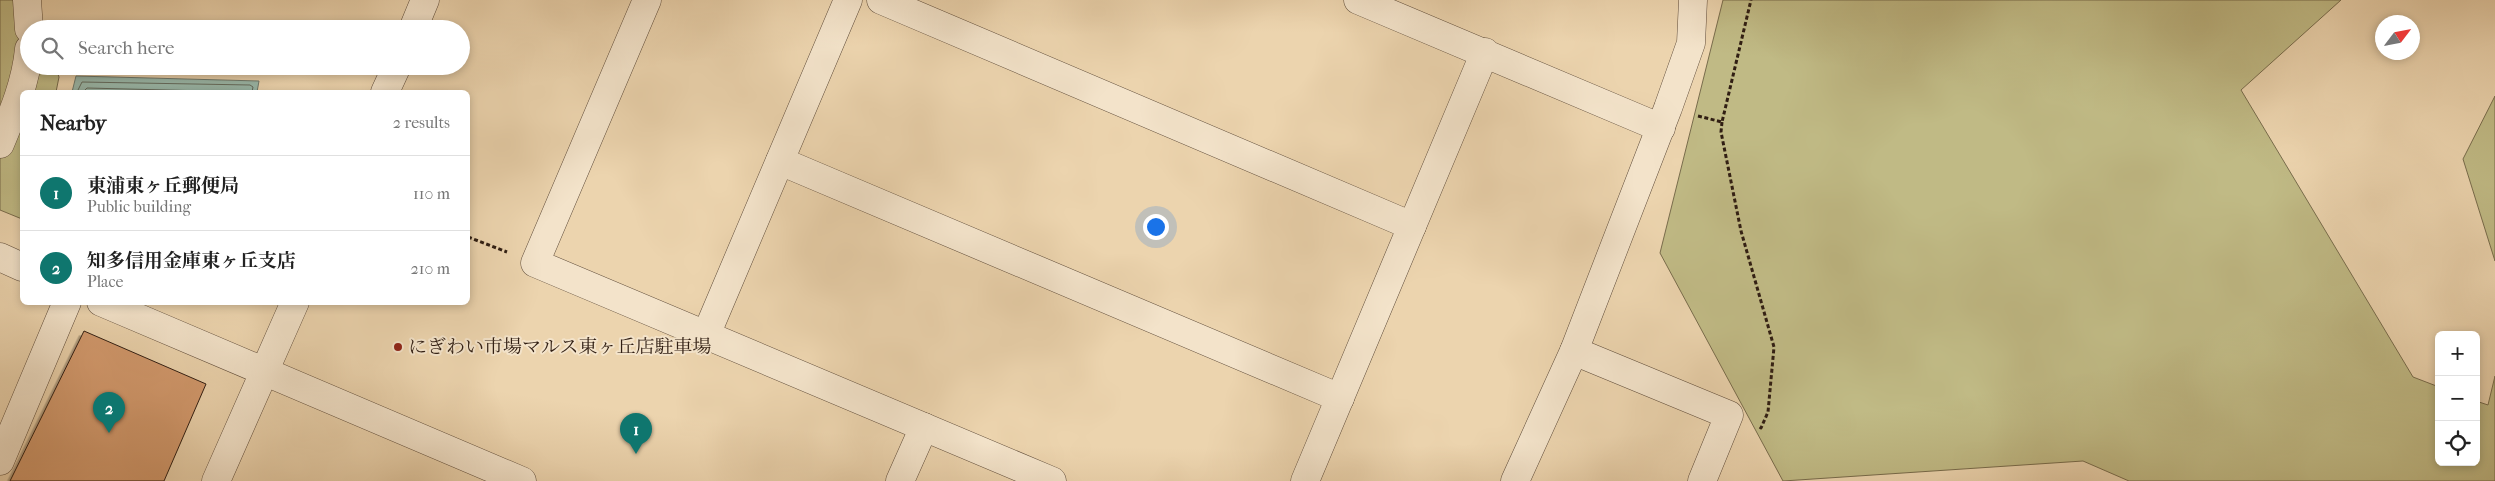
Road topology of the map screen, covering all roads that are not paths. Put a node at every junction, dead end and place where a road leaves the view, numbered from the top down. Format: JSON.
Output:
{"nodes":[{"id":1,"x":27,"y":0,"type":"edge"},
{"id":2,"x":425,"y":0,"type":"edge"},
{"id":3,"x":647,"y":0,"type":"edge"},
{"id":4,"x":848,"y":0,"type":"edge"},
{"id":5,"x":881,"y":0,"type":"edge"},
{"id":6,"x":1358,"y":0,"type":"edge"},
{"id":7,"x":1693,"y":0,"type":"edge"},
{"id":8,"x":28,"y":20,"type":"edge"},
{"id":9,"x":417,"y":20,"type":"edge"},
{"id":10,"x":1484,"y":52,"type":"junction"},
{"id":11,"x":26,"y":75,"type":"edge"},
{"id":12,"x":393,"y":75,"type":"edge"},
{"id":13,"x":21,"y":90,"type":"edge"},
{"id":14,"x":387,"y":90,"type":"edge"},
{"id":15,"x":20,"y":93,"type":"edge"},
{"id":16,"x":1664,"y":118,"type":"junction"},
{"id":17,"x":0,"y":144,"type":"edge"},
{"id":18,"x":780,"y":161,"type":"junction"},
{"id":19,"x":1412,"y":226,"type":"junction"},
{"id":20,"x":0,"y":257,"type":"edge"},
{"id":21,"x":20,"y":267,"type":"edge"},
{"id":22,"x":66,"y":305,"type":"edge"},
{"id":23,"x":108,"y":305,"type":"edge"},
{"id":24,"x":294,"y":305,"type":"edge"},
{"id":25,"x":706,"y":335,"type":"junction"},
{"id":26,"x":1574,"y":351,"type":"junction"},
{"id":27,"x":265,"y":372,"type":"junction"},
{"id":28,"x":1340,"y":398,"type":"junction"},
{"id":29,"x":924,"y":427,"type":"junction"},
{"id":30,"x":0,"y":461,"type":"edge"},
{"id":31,"x":508,"y":478,"type":"edge"},
{"id":32,"x":216,"y":481,"type":"edge"},
{"id":33,"x":900,"y":481,"type":"edge"},
{"id":34,"x":1052,"y":481,"type":"edge"},
{"id":35,"x":1305,"y":481,"type":"edge"},
{"id":36,"x":1515,"y":481,"type":"edge"},
{"id":37,"x":1702,"y":481,"type":"edge"}],
"edges":[{"from":1,"to":8,"type":"street"},
{"from":2,"to":9,"type":"street"},
{"from":3,"to":25,"type":"street"},
{"from":4,"to":18,"type":"street"},
{"from":5,"to":19,"type":"street"},
{"from":6,"to":10,"type":"street"},
{"from":7,"to":16,"type":"street"},
{"from":10,"to":16,"type":"street"},
{"from":10,"to":19,"type":"street"},
{"from":11,"to":13,"type":"street"},
{"from":12,"to":14,"type":"street"},
{"from":15,"to":17,"type":"street"},
{"from":16,"to":26,"type":"street"},
{"from":18,"to":25,"type":"street"},
{"from":18,"to":28,"type":"street"},
{"from":19,"to":28,"type":"street"},
{"from":20,"to":21,"type":"street"},
{"from":22,"to":30,"type":"street"},
{"from":23,"to":27,"type":"street"},
{"from":24,"to":27,"type":"street"},
{"from":25,"to":29,"type":"street"},
{"from":26,"to":36,"type":"street"},
{"from":26,"to":37,"type":"street"},
{"from":27,"to":31,"type":"street"},
{"from":27,"to":32,"type":"street"},
{"from":28,"to":35,"type":"street"},
{"from":29,"to":33,"type":"street"},
{"from":29,"to":34,"type":"street"}]}
